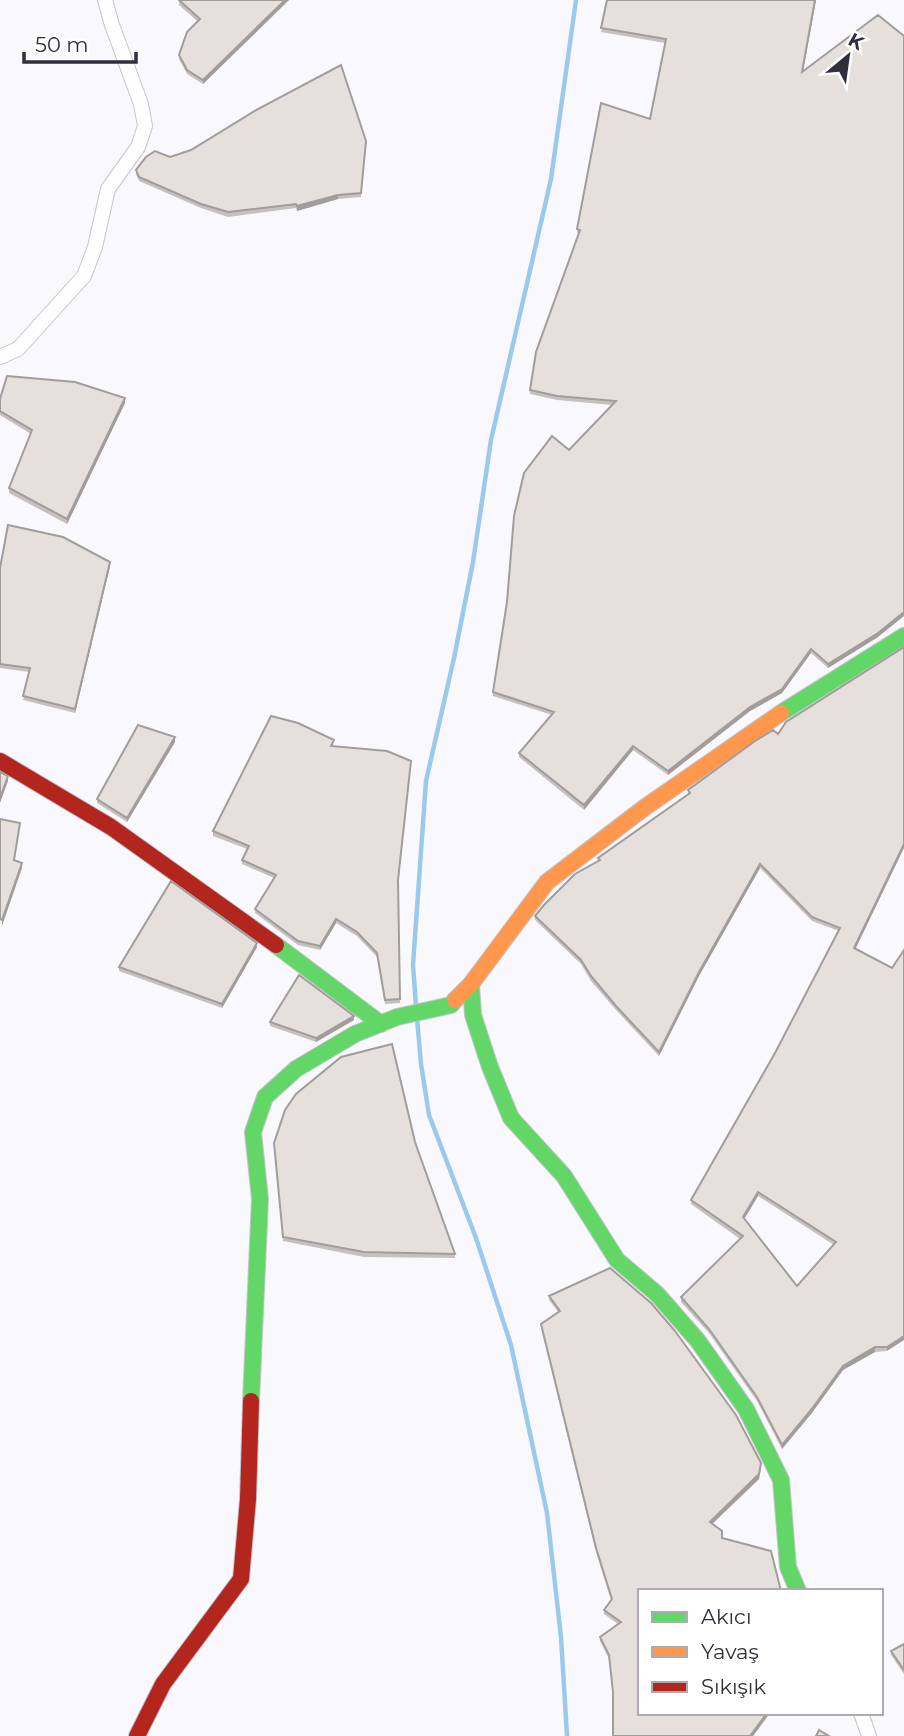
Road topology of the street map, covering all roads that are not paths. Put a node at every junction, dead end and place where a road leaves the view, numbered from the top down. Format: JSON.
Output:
{"nodes":[{"id":1,"x":105,"y":0,"type":"edge"},
{"id":2,"x":0,"y":356,"type":"edge"},
{"id":3,"x":904,"y":636,"type":"edge"},
{"id":4,"x":0,"y":761,"type":"edge"},
{"id":5,"x":471,"y":984,"type":"junction"},
{"id":6,"x":381,"y":1024,"type":"junction"},
{"id":7,"x":797,"y":1589,"type":"edge"},
{"id":8,"x":862,"y":1715,"type":"edge"},
{"id":9,"x":137,"y":1736,"type":"edge"},
{"id":10,"x":869,"y":1736,"type":"edge"}],
"edges":[{"from":1,"to":2,"type":"street"},
{"from":3,"to":5,"type":"street"},
{"from":4,"to":6,"type":"street"},
{"from":5,"to":6,"type":"street"},
{"from":5,"to":7,"type":"street"},
{"from":6,"to":9,"type":"street"},
{"from":8,"to":10,"type":"street"}]}
